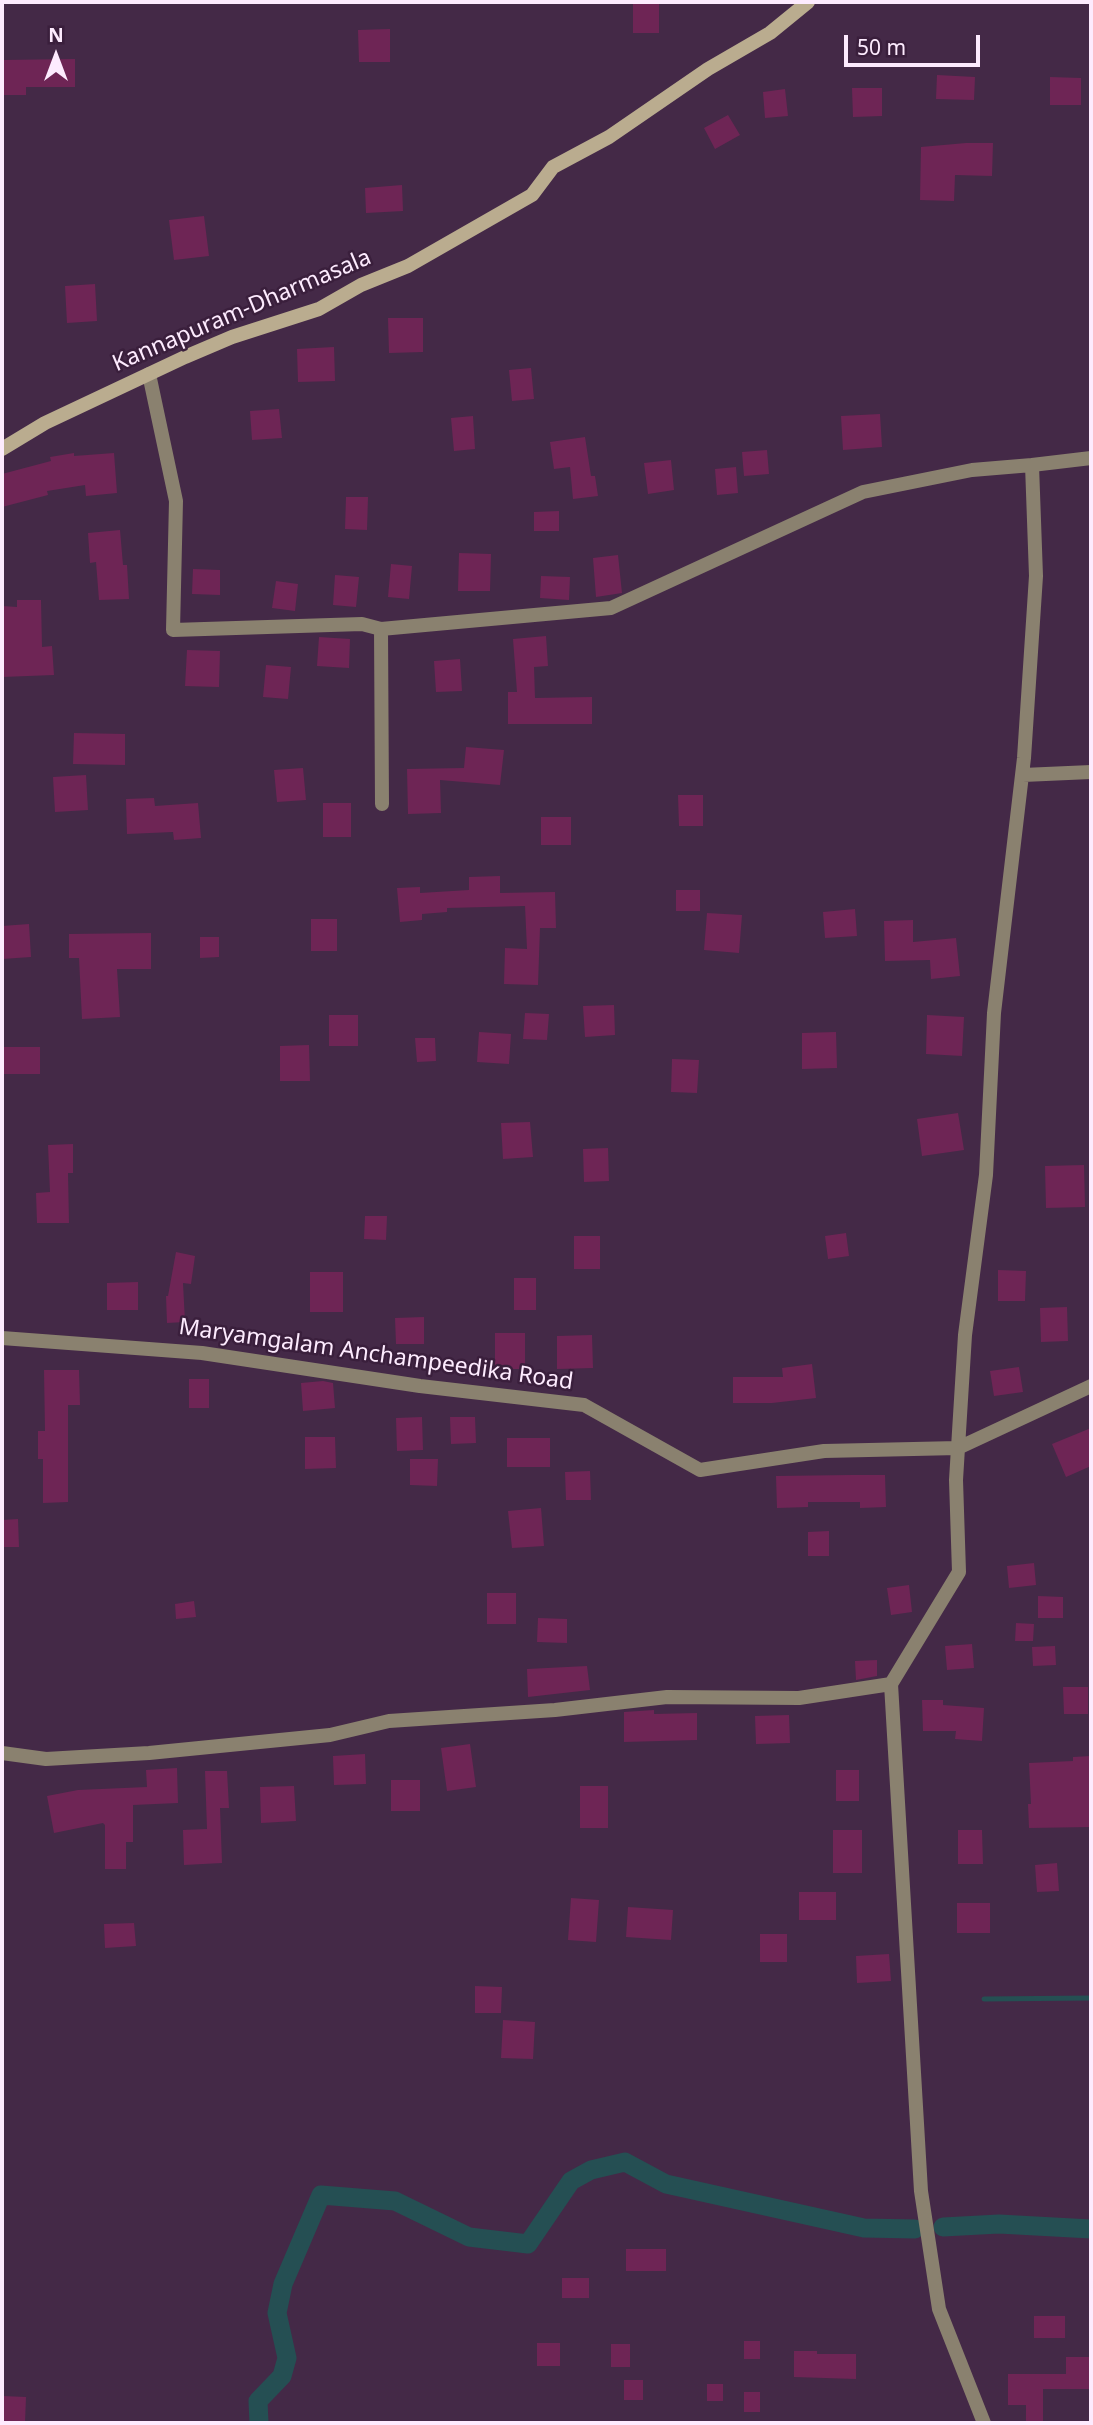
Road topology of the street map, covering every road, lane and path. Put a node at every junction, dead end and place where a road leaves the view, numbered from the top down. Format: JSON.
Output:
{"nodes":[{"id":1,"x":808,"y":2,"type":"edge"},
{"id":2,"x":149,"y":374,"type":"junction"},
{"id":3,"x":2,"y":449,"type":"edge"},
{"id":4,"x":1091,"y":458,"type":"edge"},
{"id":5,"x":1031,"y":465,"type":"junction"},
{"id":6,"x":381,"y":629,"type":"junction"},
{"id":7,"x":1091,"y":772,"type":"edge"},
{"id":8,"x":1023,"y":775,"type":"junction"},
{"id":9,"x":382,"y":804,"type":"dead end"},
{"id":10,"x":2,"y":1338,"type":"edge"},
{"id":11,"x":1091,"y":1385,"type":"edge"},
{"id":12,"x":958,"y":1448,"type":"junction"},
{"id":13,"x":891,"y":1684,"type":"junction"},
{"id":14,"x":2,"y":1753,"type":"edge"},
{"id":15,"x":984,"y":2423,"type":"edge"}],
"edges":[{"from":1,"to":2,"type":"main road","name":"Kannapuram-Dharmasala"},
{"from":2,"to":3,"type":"main road","name":"Kannapuram-Dharmasala"},
{"from":2,"to":6,"type":"street"},
{"from":4,"to":5,"type":"street"},
{"from":5,"to":6,"type":"street"},
{"from":5,"to":8,"type":"street"},
{"from":6,"to":9,"type":"street"},
{"from":7,"to":8,"type":"street"},
{"from":8,"to":12,"type":"street"},
{"from":10,"to":12,"type":"street","name":"Maryamgalam Anchampeedika Road"},
{"from":11,"to":12,"type":"street","name":"Maryamgalam Anchampeedika Road"},
{"from":12,"to":13,"type":"street"},
{"from":13,"to":14,"type":"street"},
{"from":13,"to":15,"type":"street"}]}
